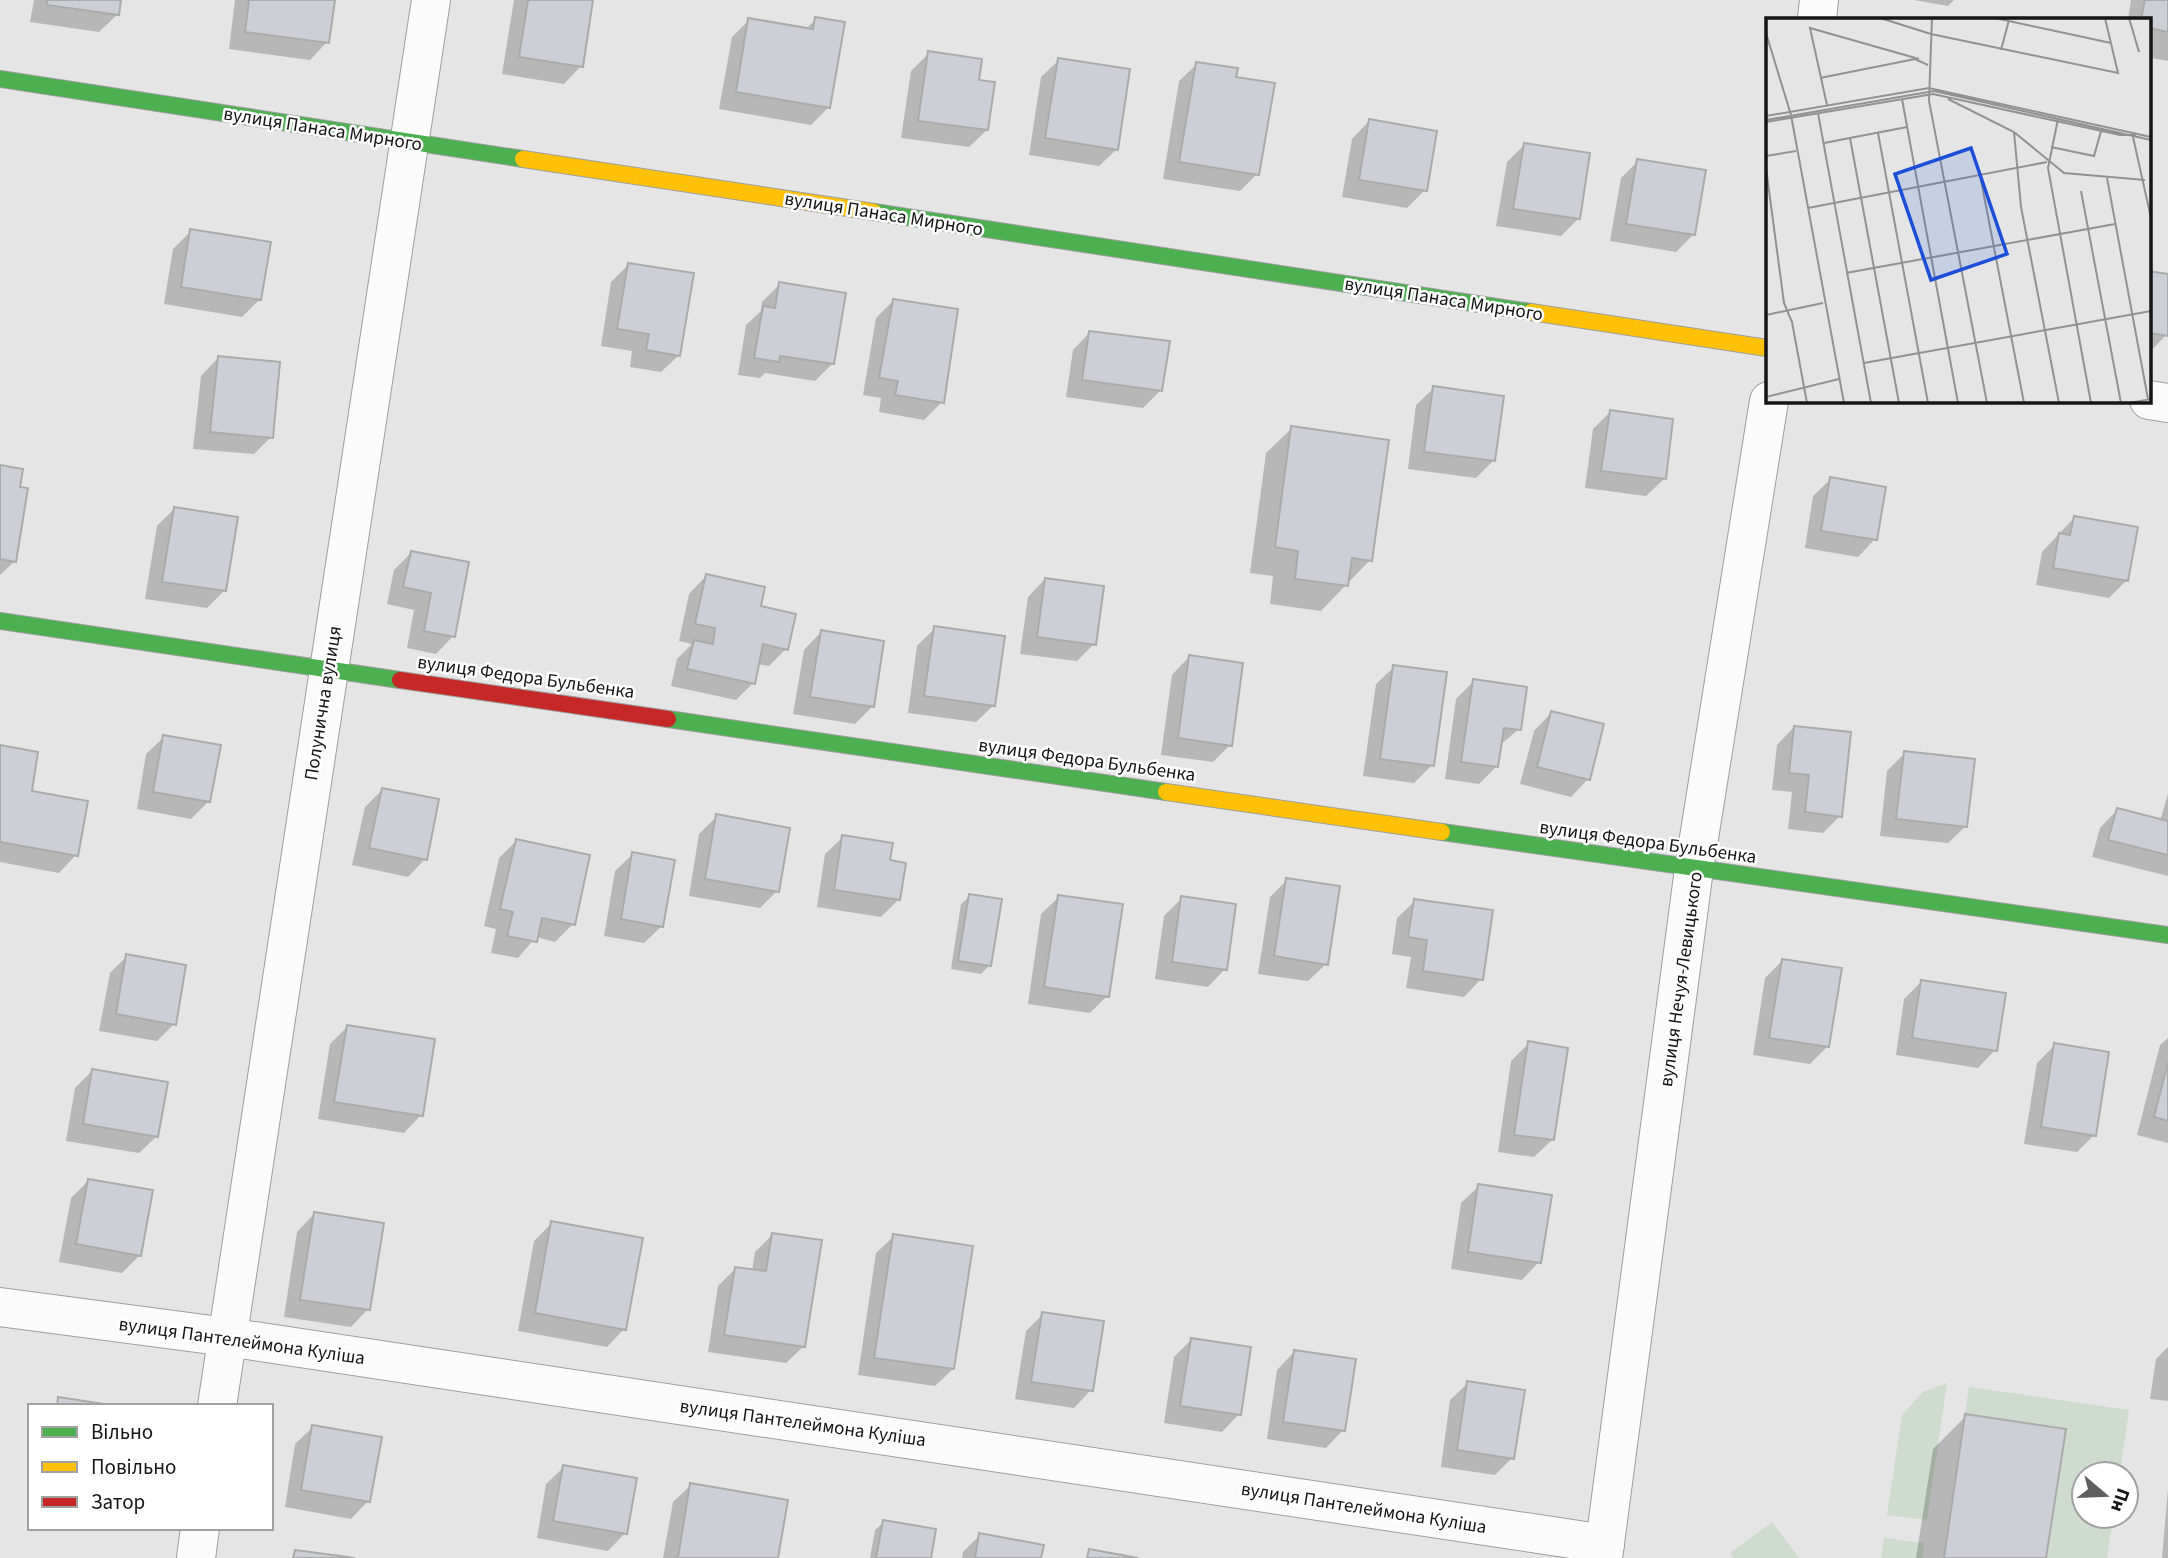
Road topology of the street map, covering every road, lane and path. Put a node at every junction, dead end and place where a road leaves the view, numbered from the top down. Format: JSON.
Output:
{"nodes":[{"id":1,"x":431,"y":0,"type":"edge"},
{"id":2,"x":1819,"y":0,"type":"edge"},
{"id":3,"x":1817,"y":18,"type":"edge"},
{"id":4,"x":0,"y":79,"type":"edge"},
{"id":5,"x":409,"y":141,"type":"junction"},
{"id":6,"x":1766,"y":348,"type":"edge"},
{"id":7,"x":2150,"y":400,"type":"edge"},
{"id":8,"x":1769,"y":402,"type":"edge"},
{"id":9,"x":2168,"y":403,"type":"edge"},
{"id":10,"x":0,"y":621,"type":"edge"},
{"id":11,"x":328,"y":668,"type":"junction"},
{"id":12,"x":1694,"y":869,"type":"junction"},
{"id":13,"x":2168,"y":935,"type":"edge"},
{"id":14,"x":0,"y":1307,"type":"edge"},
{"id":15,"x":227,"y":1337,"type":"junction"},
{"id":16,"x":217,"y":1404,"type":"edge"},
{"id":17,"x":200,"y":1530,"type":"edge"},
{"id":18,"x":1604,"y":1551,"type":"edge"},
{"id":19,"x":195,"y":1558,"type":"edge"}],
"edges":[{"from":1,"to":5,"type":"street","name":"Полунична вулиця"},
{"from":2,"to":3,"type":"street"},
{"from":4,"to":5,"type":"street","name":"вулиця Панаса Мирного"},
{"from":5,"to":6,"type":"street","name":"вулиця Панаса Мирного"},
{"from":5,"to":11,"type":"street","name":"Полунична вулиця"},
{"from":7,"to":9,"type":"street"},
{"from":8,"to":12,"type":"street","name":"вулиця Нечуя-Левицького"},
{"from":10,"to":11,"type":"street","name":"вулиця Федора Бульбенка"},
{"from":11,"to":12,"type":"street","name":"вулиця Федора Бульбенка"},
{"from":11,"to":15,"type":"street","name":"Полунична вулиця"},
{"from":12,"to":13,"type":"street","name":"вулиця Федора Бульбенка"},
{"from":12,"to":18,"type":"street","name":"вулиця Нечуя-Левицького"},
{"from":14,"to":15,"type":"street","name":"вулиця Пантелеймона Куліша"},
{"from":15,"to":16,"type":"street","name":"Полунична вулиця"},
{"from":15,"to":18,"type":"street","name":"вулиця Пантелеймона Куліша"},
{"from":17,"to":19,"type":"street"}]}
